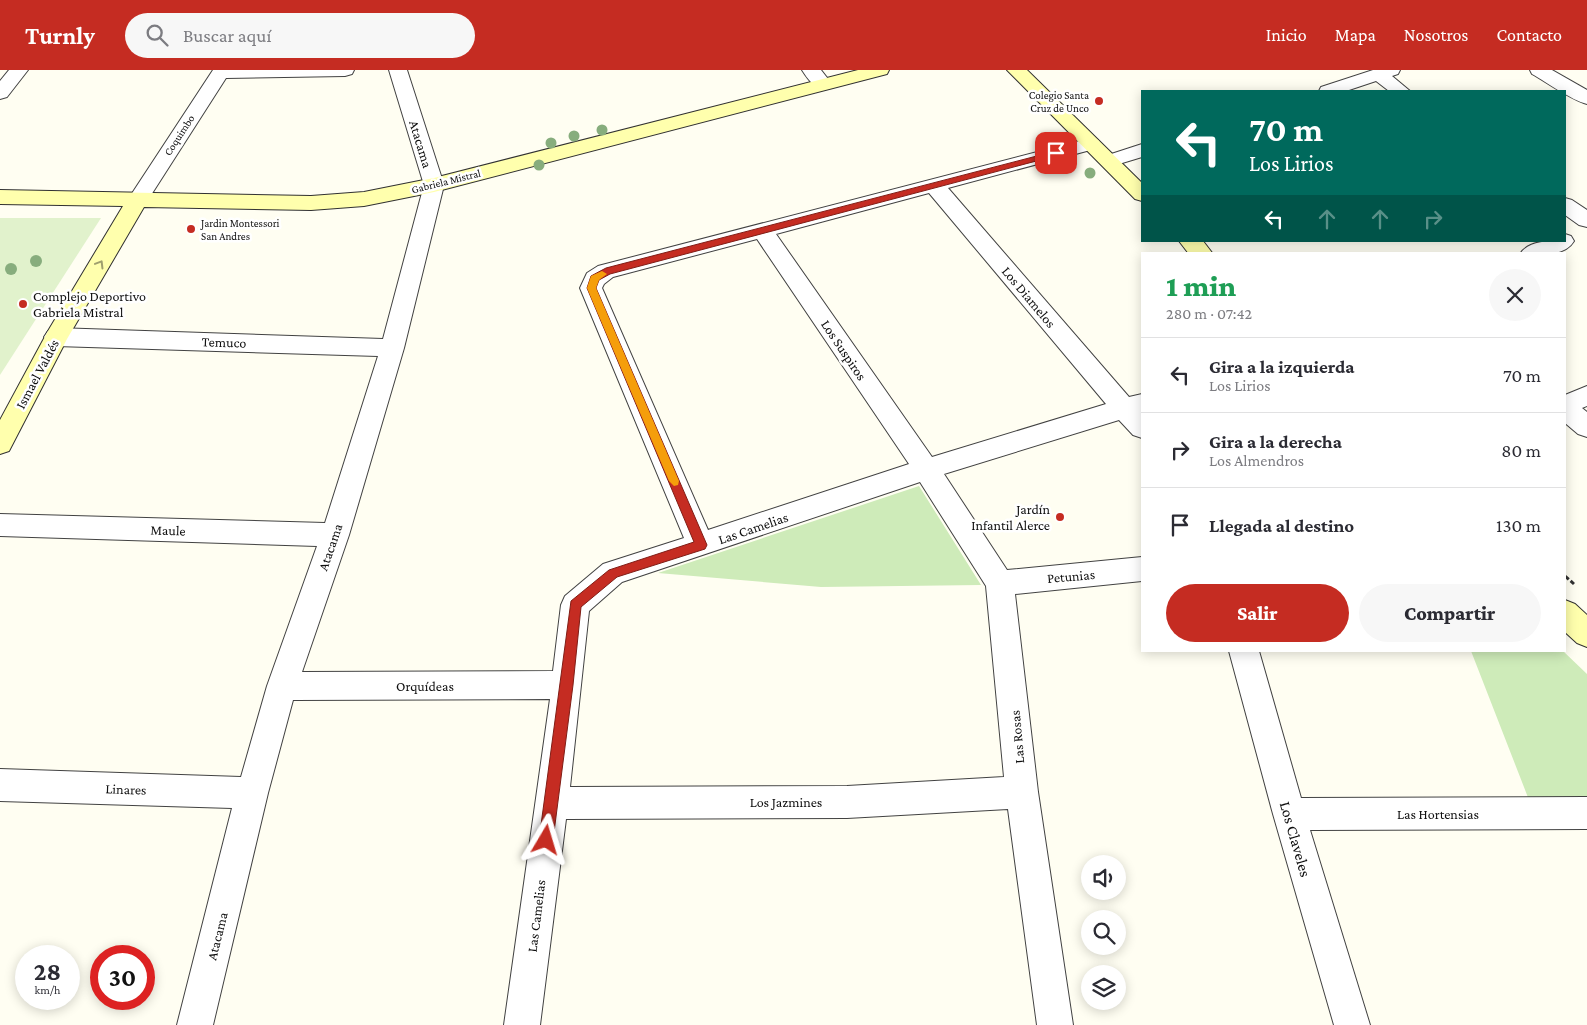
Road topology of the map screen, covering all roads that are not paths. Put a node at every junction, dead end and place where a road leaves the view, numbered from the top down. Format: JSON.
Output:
{"nodes":[{"id":1,"x":19,"y":70,"type":"edge"},
{"id":2,"x":345,"y":70,"type":"edge"},
{"id":3,"x":398,"y":70,"type":"edge"},
{"id":4,"x":880,"y":70,"type":"edge"},
{"id":5,"x":1016,"y":70,"type":"edge"},
{"id":6,"x":1539,"y":70,"type":"edge"},
{"id":7,"x":221,"y":72,"type":"edge"},
{"id":8,"x":1385,"y":72,"type":"edge"},
{"id":9,"x":817,"y":77,"type":"edge"},
{"id":10,"x":1331,"y":90,"type":"edge"},
{"id":11,"x":1400,"y":90,"type":"edge"},
{"id":12,"x":0,"y":93,"type":"edge"},
{"id":13,"x":1587,"y":98,"type":"edge"},
{"id":14,"x":1091,"y":144,"type":"junction"},
{"id":15,"x":1141,"y":150,"type":"edge"},
{"id":16,"x":1109,"y":161,"type":"junction"},
{"id":17,"x":434,"y":185,"type":"junction"},
{"id":18,"x":934,"y":185,"type":"junction"},
{"id":19,"x":1141,"y":193,"type":"edge"},
{"id":20,"x":0,"y":197,"type":"edge"},
{"id":21,"x":137,"y":201,"type":"junction"},
{"id":22,"x":1566,"y":206,"type":"edge"},
{"id":23,"x":1587,"y":220,"type":"edge"},
{"id":24,"x":762,"y":230,"type":"junction"},
{"id":25,"x":1587,"y":232,"type":"edge"},
{"id":26,"x":1566,"y":240,"type":"edge"},
{"id":27,"x":1561,"y":242,"type":"edge"},
{"id":28,"x":1536,"y":252,"type":"edge"},
{"id":29,"x":56,"y":337,"type":"junction"},
{"id":30,"x":392,"y":348,"type":"junction"},
{"id":31,"x":1587,"y":395,"type":"edge"},
{"id":32,"x":1566,"y":406,"type":"edge"},
{"id":33,"x":1566,"y":408,"type":"edge"},
{"id":34,"x":1136,"y":413,"type":"edge"},
{"id":35,"x":1587,"y":427,"type":"edge"},
{"id":36,"x":0,"y":444,"type":"edge"},
{"id":37,"x":926,"y":469,"type":"junction"},
{"id":38,"x":0,"y":525,"type":"edge"},
{"id":39,"x":335,"y":535,"type":"junction"},
{"id":40,"x":701,"y":545,"type":"junction"},
{"id":41,"x":1141,"y":570,"type":"edge"},
{"id":42,"x":1000,"y":583,"type":"junction"},
{"id":43,"x":1566,"y":614,"type":"edge"},
{"id":44,"x":1587,"y":634,"type":"edge"},
{"id":45,"x":1244,"y":652,"type":"edge"},
{"id":46,"x":567,"y":685,"type":"junction"},
{"id":47,"x":282,"y":686,"type":"junction"},
{"id":48,"x":0,"y":785,"type":"edge"},
{"id":49,"x":1022,"y":792,"type":"junction"},
{"id":50,"x":252,"y":794,"type":"junction"},
{"id":51,"x":551,"y":803,"type":"junction"},
{"id":52,"x":1587,"y":813,"type":"edge"},
{"id":53,"x":1288,"y":814,"type":"junction"},
{"id":54,"x":195,"y":1025,"type":"edge"},
{"id":55,"x":522,"y":1025,"type":"edge"},
{"id":56,"x":1055,"y":1025,"type":"edge"},
{"id":57,"x":1352,"y":1025,"type":"edge"}],
"edges":[{"from":1,"to":12,"type":"street"},
{"from":2,"to":7,"type":"street"},
{"from":3,"to":17,"type":"street","name":"Atacama"},
{"from":4,"to":9,"type":"street","name":"Gabriela Mistral"},
{"from":5,"to":14,"type":"street"},
{"from":6,"to":13,"type":"street"},
{"from":7,"to":21,"type":"street","name":"Coquimbo"},
{"from":8,"to":10,"type":"street"},
{"from":8,"to":11,"type":"street"},
{"from":9,"to":17,"type":"street","name":"Gabriela Mistral"},
{"from":14,"to":16,"type":"street"},
{"from":14,"to":18,"type":"street"},
{"from":15,"to":16,"type":"street"},
{"from":16,"to":19,"type":"street"},
{"from":17,"to":21,"type":"street","name":"Gabriela Mistral"},
{"from":17,"to":30,"type":"street","name":"Atacama"},
{"from":18,"to":24,"type":"street"},
{"from":18,"to":34,"type":"street","name":"Los Diamelos"},
{"from":20,"to":21,"type":"street","name":"Gabriela Mistral"},
{"from":29,"to":21,"type":"street","name":"Ismael Valdés","one_way":true},
{"from":22,"to":23,"type":"street"},
{"from":24,"to":37,"type":"street","name":"Los Suspiros"},
{"from":24,"to":40,"type":"street"},
{"from":25,"to":26,"type":"street"},
{"from":27,"to":28,"type":"street"},
{"from":29,"to":30,"type":"street","name":"Temuco"},
{"from":29,"to":36,"type":"street","name":"Ismael Valdés"},
{"from":30,"to":39,"type":"street","name":"Atacama"},
{"from":31,"to":32,"type":"street"},
{"from":33,"to":35,"type":"street"},
{"from":34,"to":37,"type":"street","name":"Las Camelias"},
{"from":37,"to":40,"type":"street","name":"Las Camelias"},
{"from":37,"to":42,"type":"street","name":"Las Rosas"},
{"from":38,"to":39,"type":"street","name":"Maule"},
{"from":39,"to":47,"type":"street","name":"Atacama"},
{"from":40,"to":46,"type":"street","name":"Las Camelias"},
{"from":41,"to":42,"type":"street","name":"Petunias"},
{"from":42,"to":49,"type":"street","name":"Las Rosas"},
{"from":43,"to":44,"type":"street"},
{"from":45,"to":53,"type":"street","name":"Los Claveles"},
{"from":46,"to":47,"type":"street","name":"Orquídeas"},
{"from":46,"to":51,"type":"street","name":"Las Camelias"},
{"from":47,"to":50,"type":"street","name":"Atacama"},
{"from":48,"to":50,"type":"street","name":"Linares"},
{"from":49,"to":51,"type":"street","name":"Los Jazmines"},
{"from":49,"to":56,"type":"street","name":"Las Rosas"},
{"from":50,"to":54,"type":"street","name":"Atacama"},
{"from":51,"to":55,"type":"street","name":"Las Camelias"},
{"from":52,"to":53,"type":"street","name":"Las Hortensias"},
{"from":53,"to":57,"type":"street","name":"Los Claveles"}]}
